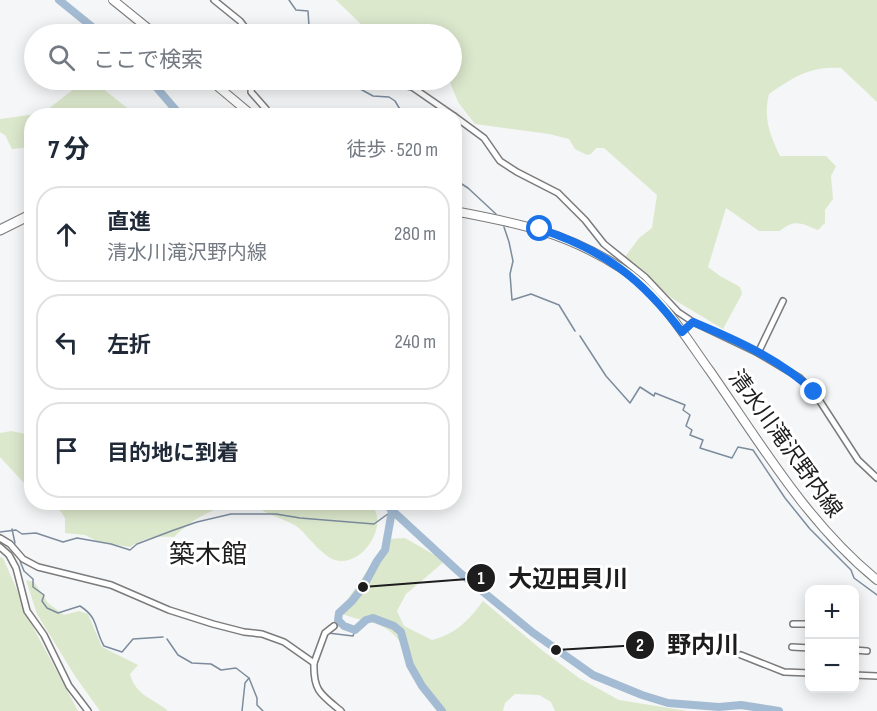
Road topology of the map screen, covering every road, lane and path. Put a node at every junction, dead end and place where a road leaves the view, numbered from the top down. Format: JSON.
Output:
{"nodes":[{"id":1,"x":113,"y":0,"type":"edge"},
{"id":2,"x":214,"y":0,"type":"edge"},
{"id":3,"x":143,"y":24,"type":"edge"},
{"id":4,"x":242,"y":24,"type":"edge"},
{"id":5,"x":222,"y":90,"type":"edge"},
{"id":6,"x":251,"y":90,"type":"edge"},
{"id":7,"x":416,"y":90,"type":"edge"},
{"id":8,"x":244,"y":108,"type":"edge"},
{"id":9,"x":265,"y":108,"type":"edge"},
{"id":10,"x":442,"y":108,"type":"edge"},
{"id":11,"x":462,"y":122,"type":"edge"},
{"id":12,"x":462,"y":213,"type":"edge"},
{"id":13,"x":24,"y":218,"type":"edge"},
{"id":14,"x":0,"y":230,"type":"edge"},
{"id":15,"x":783,"y":301,"type":"dead end"},
{"id":16,"x":693,"y":322,"type":"junction"},
{"id":17,"x":682,"y":332,"type":"junction"},
{"id":18,"x":758,"y":353,"type":"junction"},
{"id":19,"x":877,"y":478,"type":"edge"},
{"id":20,"x":0,"y":538,"type":"edge"},
{"id":21,"x":0,"y":547,"type":"edge"},
{"id":22,"x":877,"y":580,"type":"edge"},
{"id":23,"x":793,"y":624,"type":"dead end"},
{"id":24,"x":805,"y":624,"type":"edge"},
{"id":25,"x":334,"y":626,"type":"dead end"},
{"id":26,"x":792,"y":647,"type":"dead end"},
{"id":27,"x":805,"y":648,"type":"edge"},
{"id":28,"x":859,"y":650,"type":"edge"},
{"id":29,"x":867,"y":651,"type":"dead end"},
{"id":30,"x":741,"y":655,"type":"dead end"},
{"id":31,"x":314,"y":663,"type":"junction"},
{"id":32,"x":805,"y":673,"type":"edge"},
{"id":33,"x":859,"y":675,"type":"edge"},
{"id":34,"x":877,"y":676,"type":"edge"},
{"id":35,"x":88,"y":711,"type":"edge"},
{"id":36,"x":341,"y":711,"type":"edge"}],
"edges":[{"from":1,"to":3,"type":"main road"},
{"from":2,"to":4,"type":"street"},
{"from":5,"to":8,"type":"main road"},
{"from":6,"to":9,"type":"street"},
{"from":7,"to":10,"type":"street"},
{"from":11,"to":16,"type":"street"},
{"from":12,"to":17,"type":"main road","name":"清水川滝沢野内線"},
{"from":13,"to":14,"type":"highway"},
{"from":15,"to":18,"type":"street"},
{"from":16,"to":17,"type":"street"},
{"from":16,"to":18,"type":"street"},
{"from":17,"to":22,"type":"main road","name":"清水川滝沢野内線"},
{"from":18,"to":19,"type":"street"},
{"from":20,"to":31,"type":"street"},
{"from":21,"to":35,"type":"street"},
{"from":23,"to":24,"type":"street"},
{"from":25,"to":31,"type":"street"},
{"from":26,"to":27,"type":"street"},
{"from":28,"to":29,"type":"street"},
{"from":30,"to":32,"type":"street"},
{"from":31,"to":36,"type":"street"},
{"from":33,"to":34,"type":"street"}]}
